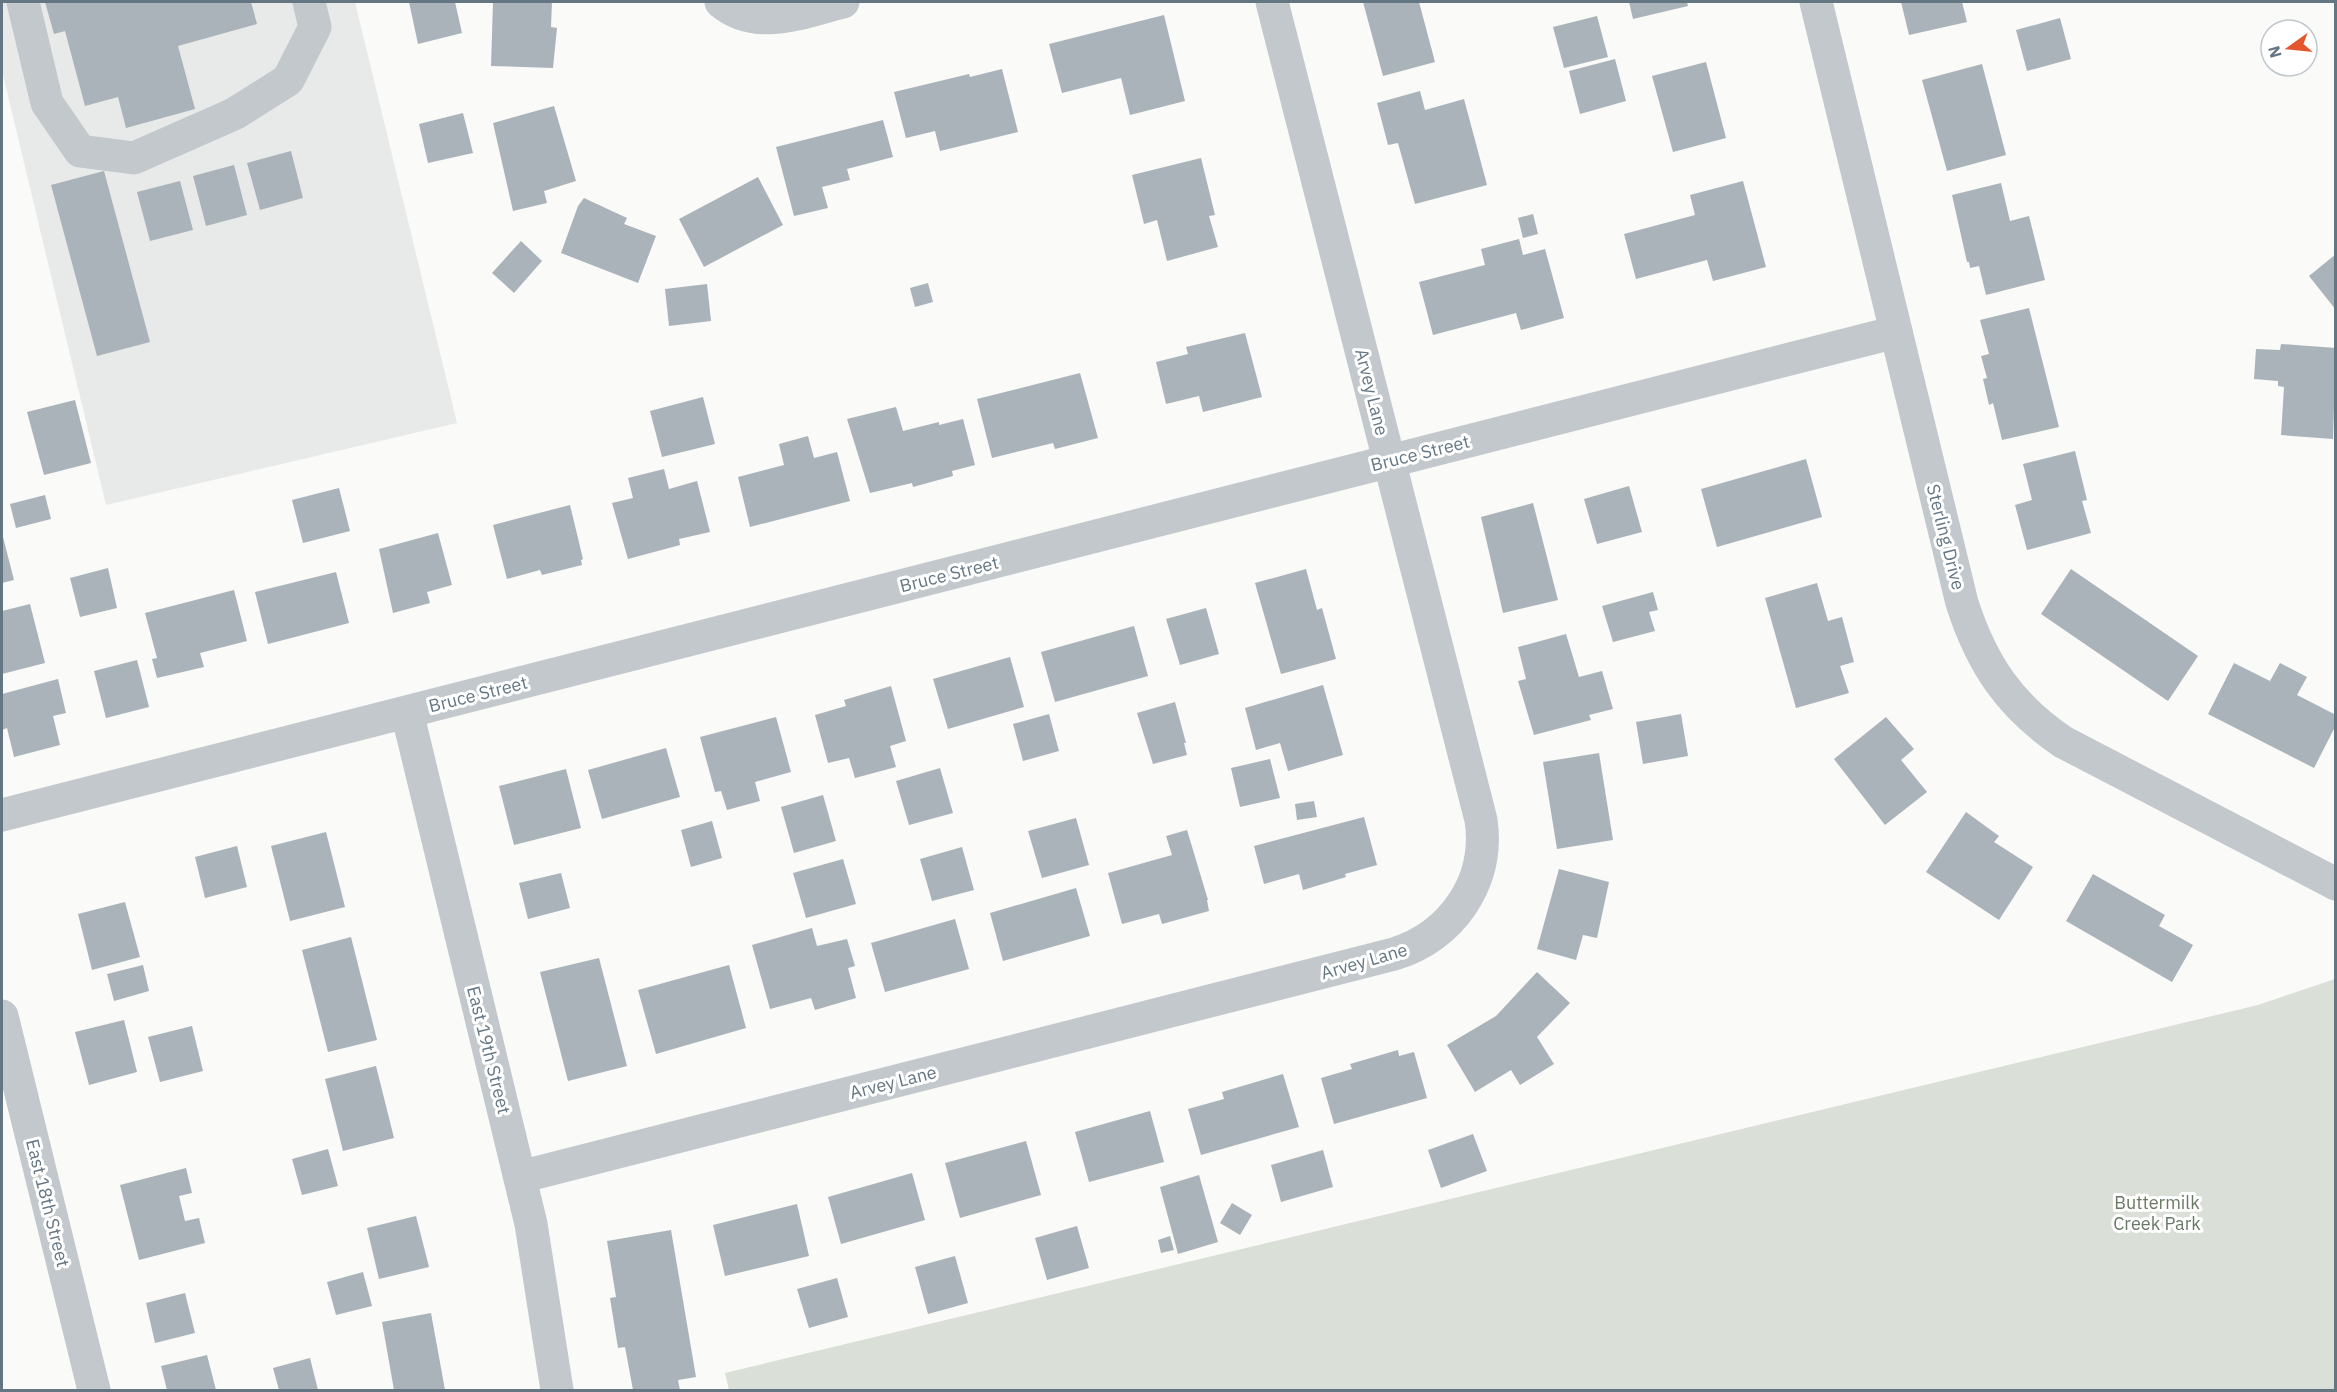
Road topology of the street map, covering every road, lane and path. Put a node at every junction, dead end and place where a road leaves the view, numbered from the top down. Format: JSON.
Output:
{"nodes":[{"id":1,"x":23,"y":2,"type":"edge"},
{"id":2,"x":309,"y":2,"type":"edge"},
{"id":3,"x":721,"y":2,"type":"edge"},
{"id":4,"x":843,"y":2,"type":"edge"},
{"id":5,"x":1272,"y":2,"type":"edge"},
{"id":6,"x":1816,"y":2,"type":"edge"},
{"id":7,"x":1896,"y":332,"type":"junction"},
{"id":8,"x":1390,"y":461,"type":"junction"},
{"id":9,"x":407,"y":712,"type":"junction"},
{"id":10,"x":2,"y":815,"type":"edge"},
{"id":11,"x":2336,"y":884,"type":"edge"},
{"id":12,"x":2,"y":1016,"type":"edge"},
{"id":13,"x":520,"y":1177,"type":"junction"},
{"id":14,"x":94,"y":1390,"type":"edge"},
{"id":15,"x":557,"y":1390,"type":"edge"}],
"edges":[{"from":1,"to":2,"type":"street"},
{"from":3,"to":4,"type":"street"},
{"from":5,"to":8,"type":"street","name":"Arvey Lane"},
{"from":6,"to":7,"type":"street","name":"Sterling Drive"},
{"from":7,"to":8,"type":"street","name":"Bruce Street"},
{"from":7,"to":11,"type":"street","name":"Sterling Drive"},
{"from":8,"to":9,"type":"street","name":"Bruce Street"},
{"from":8,"to":13,"type":"street","name":"Arvey Lane"},
{"from":9,"to":10,"type":"street","name":"Bruce Street"},
{"from":9,"to":13,"type":"street","name":"East 19th Street"},
{"from":12,"to":14,"type":"street","name":"East 18th Street"},
{"from":13,"to":15,"type":"street","name":"East 19th Street"}]}
